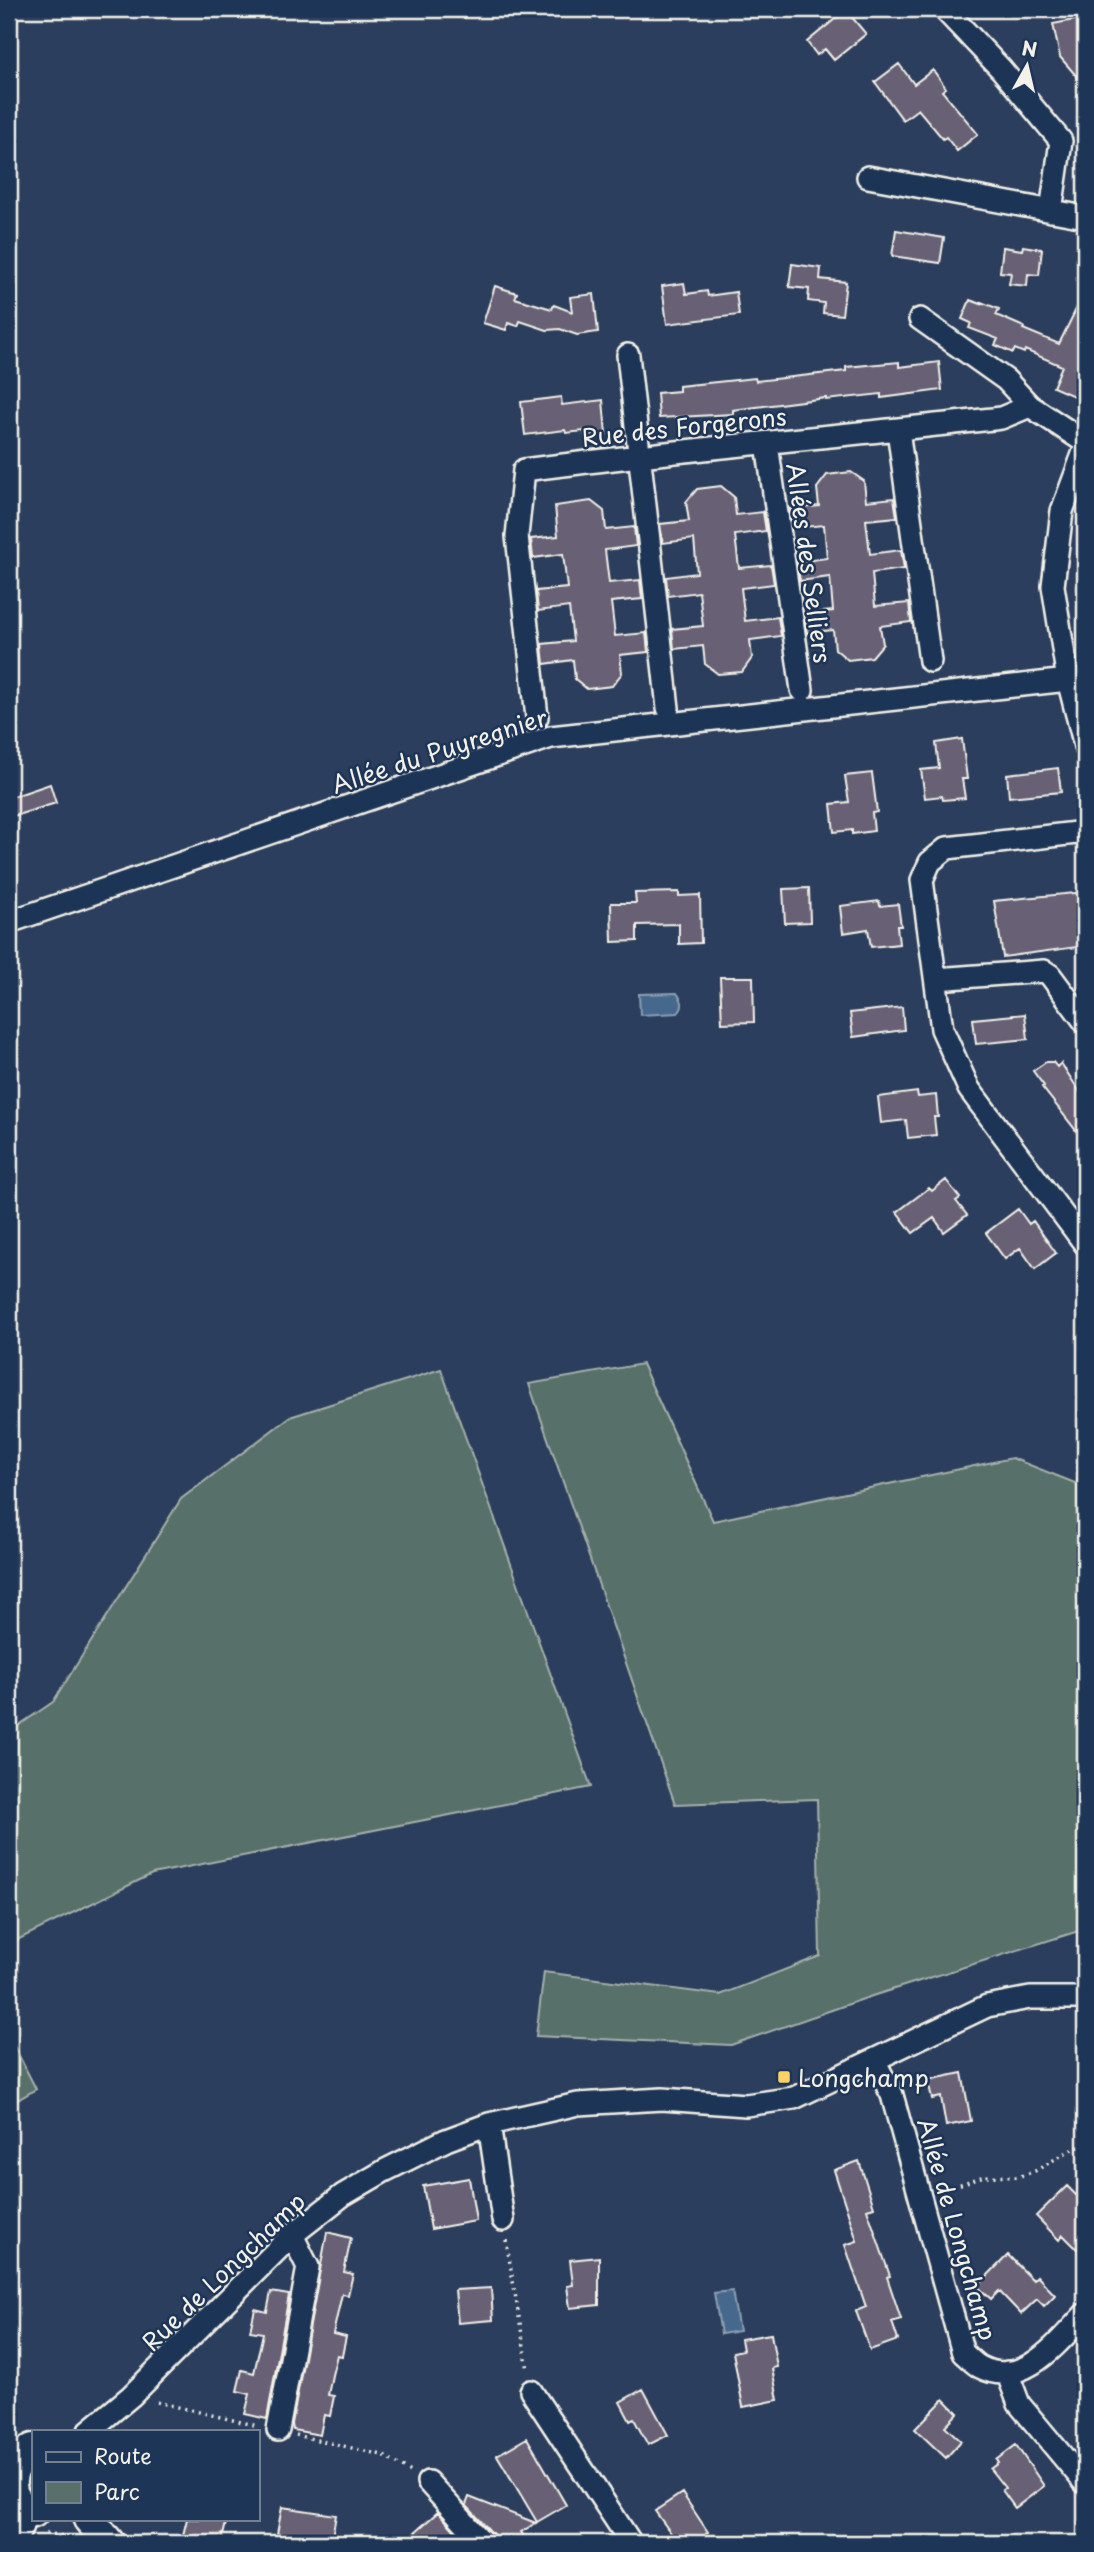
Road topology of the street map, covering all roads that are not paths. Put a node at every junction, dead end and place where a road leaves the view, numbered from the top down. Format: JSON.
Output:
{"nodes":[{"id":1,"x":944,"y":9,"type":"edge"},
{"id":2,"x":868,"y":177,"type":"dead end"},
{"id":3,"x":1051,"y":211,"type":"junction"},
{"id":4,"x":1085,"y":217,"type":"edge"},
{"id":5,"x":920,"y":319,"type":"dead end"},
{"id":6,"x":628,"y":355,"type":"dead end"},
{"id":7,"x":1030,"y":406,"type":"junction"},
{"id":8,"x":898,"y":430,"type":"junction"},
{"id":9,"x":1085,"y":442,"type":"edge"},
{"id":10,"x":766,"y":444,"type":"junction"},
{"id":11,"x":1085,"y":449,"type":"edge"},
{"id":12,"x":638,"y":455,"type":"junction"},
{"id":13,"x":930,"y":661,"type":"dead end"},
{"id":14,"x":1068,"y":680,"type":"junction"},
{"id":15,"x":802,"y":690,"type":"dead end"},
{"id":16,"x":668,"y":708,"type":"dead end"},
{"id":17,"x":537,"y":717,"type":"dead end"},
{"id":18,"x":1085,"y":746,"type":"edge"},
{"id":19,"x":1085,"y":832,"type":"edge"},
{"id":20,"x":9,"y":922,"type":"edge"},
{"id":21,"x":936,"y":979,"type":"junction"},
{"id":22,"x":1085,"y":1022,"type":"edge"},
{"id":23,"x":1085,"y":1244,"type":"edge"},
{"id":24,"x":1085,"y":1998,"type":"edge"},
{"id":25,"x":874,"y":2060,"type":"junction"},
{"id":26,"x":489,"y":2124,"type":"junction"},
{"id":27,"x":503,"y":2221,"type":"road end"},
{"id":28,"x":292,"y":2235,"type":"junction"},
{"id":29,"x":1085,"y":2314,"type":"edge"},
{"id":30,"x":1007,"y":2372,"type":"junction"},
{"id":31,"x":531,"y":2391,"type":"road end"},
{"id":32,"x":90,"y":2430,"type":"edge"},
{"id":33,"x":278,"y":2430,"type":"dead end"},
{"id":34,"x":21,"y":2450,"type":"edge"},
{"id":35,"x":428,"y":2482,"type":"dead end"},
{"id":36,"x":1085,"y":2483,"type":"edge"},
{"id":37,"x":24,"y":2525,"type":"edge"},
{"id":38,"x":81,"y":2528,"type":"edge"},
{"id":39,"x":109,"y":2543,"type":"edge"},
{"id":40,"x":483,"y":2543,"type":"edge"},
{"id":41,"x":631,"y":2543,"type":"edge"}],
"edges":[{"from":1,"to":3,"type":"street"},
{"from":2,"to":3,"type":"street"},
{"from":3,"to":4,"type":"street"},
{"from":5,"to":7,"type":"street"},
{"from":6,"to":12,"type":"street"},
{"from":7,"to":8,"type":"street","name":"Rue des Forgerons"},
{"from":7,"to":9,"type":"street"},
{"from":8,"to":10,"type":"street","name":"Rue des Forgerons"},
{"from":8,"to":13,"type":"street"},
{"from":10,"to":12,"type":"street","name":"Rue des Forgerons"},
{"from":10,"to":15,"type":"street","name":"Allées des Selliers"},
{"from":11,"to":14,"type":"street"},
{"from":12,"to":16,"type":"street"},
{"from":12,"to":17,"type":"street","name":"Rue des Forgerons"},
{"from":14,"to":18,"type":"street"},
{"from":14,"to":20,"type":"street","name":"Allée du Puyregnier"},
{"from":19,"to":21,"type":"street"},
{"from":21,"to":22,"type":"street"},
{"from":21,"to":23,"type":"street"},
{"from":24,"to":25,"type":"street","name":"Rue de Longchamp"},
{"from":25,"to":26,"type":"street","name":"Rue de Longchamp"},
{"from":25,"to":30,"type":"street","name":"Allée de Longchamp"},
{"from":26,"to":27,"type":"street"},
{"from":26,"to":28,"type":"street","name":"Rue de Longchamp"},
{"from":28,"to":32,"type":"street","name":"Rue de Longchamp"},
{"from":28,"to":33,"type":"street"},
{"from":29,"to":30,"type":"street","name":"Allée de Longchamp"},
{"from":30,"to":36,"type":"street"},
{"from":31,"to":41,"type":"street"},
{"from":34,"to":37,"type":"main road"},
{"from":35,"to":40,"type":"street"},
{"from":38,"to":39,"type":"main road"}]}
